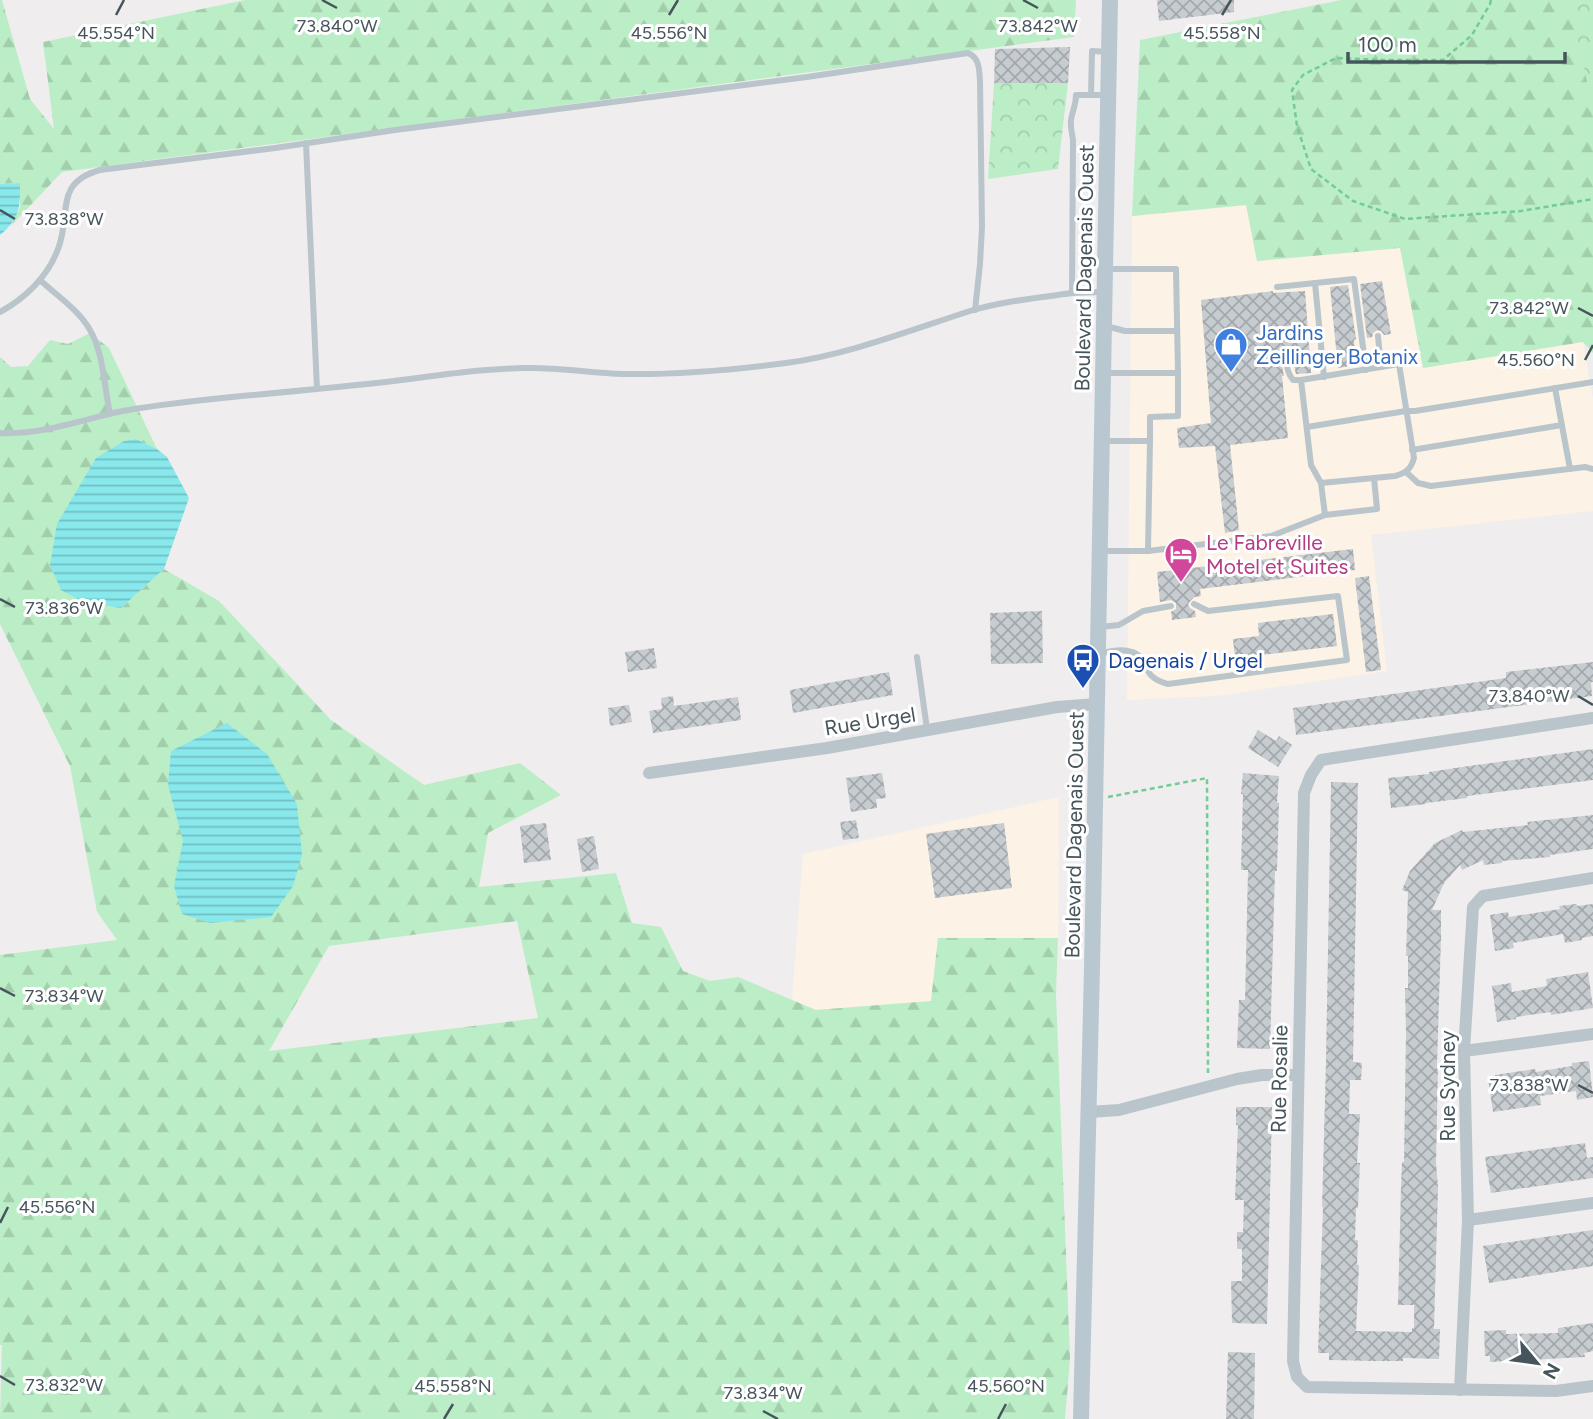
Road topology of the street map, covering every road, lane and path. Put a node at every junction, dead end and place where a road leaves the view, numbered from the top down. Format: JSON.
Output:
{"nodes":[{"id":1,"x":1110,"y":0,"type":"edge"},
{"id":2,"x":1491,"y":0,"type":"edge"},
{"id":3,"x":1109,"y":51,"type":"junction"},
{"id":4,"x":1091,"y":95,"type":"junction"},
{"id":5,"x":1108,"y":95,"type":"junction"},
{"id":6,"x":306,"y":143,"type":"junction"},
{"id":7,"x":1593,"y":199,"type":"edge"},
{"id":8,"x":1105,"y":269,"type":"junction"},
{"id":9,"x":40,"y":280,"type":"junction"},
{"id":10,"x":1315,"y":283,"type":"junction"},
{"id":11,"x":1277,"y":287,"type":"dead end"},
{"id":12,"x":1104,"y":292,"type":"junction"},
{"id":13,"x":1072,"y":293,"type":"junction"},
{"id":14,"x":975,"y":310,"type":"junction"},
{"id":15,"x":0,"y":312,"type":"edge"},
{"id":16,"x":1104,"y":326,"type":"junction"},
{"id":17,"x":1177,"y":331,"type":"junction"},
{"id":18,"x":1378,"y":336,"type":"dead end"},
{"id":19,"x":1285,"y":352,"type":"dead end"},
{"id":20,"x":1381,"y":367,"type":"junction"},
{"id":21,"x":1366,"y":370,"type":"junction"},
{"id":22,"x":1103,"y":373,"type":"junction"},
{"id":23,"x":1178,"y":373,"type":"junction"},
{"id":24,"x":1324,"y":377,"type":"junction"},
{"id":25,"x":1301,"y":380,"type":"junction"},
{"id":26,"x":1593,"y":382,"type":"edge"},
{"id":27,"x":1555,"y":388,"type":"junction"},
{"id":28,"x":317,"y":390,"type":"junction"},
{"id":29,"x":1406,"y":411,"type":"junction"},
{"id":30,"x":110,"y":414,"type":"junction"},
{"id":31,"x":1562,"y":425,"type":"junction"},
{"id":32,"x":1307,"y":427,"type":"junction"},
{"id":33,"x":0,"y":433,"type":"edge"},
{"id":34,"x":1101,"y":441,"type":"junction"},
{"id":35,"x":1150,"y":441,"type":"junction"},
{"id":36,"x":1412,"y":450,"type":"junction"},
{"id":37,"x":1570,"y":469,"type":"junction"},
{"id":38,"x":1593,"y":469,"type":"edge"},
{"id":39,"x":1406,"y":472,"type":"junction"},
{"id":40,"x":1374,"y":478,"type":"junction"},
{"id":41,"x":1321,"y":483,"type":"junction"},
{"id":42,"x":1325,"y":515,"type":"junction"},
{"id":43,"x":1099,"y":551,"type":"junction"},
{"id":44,"x":1149,"y":551,"type":"junction"},
{"id":45,"x":1194,"y":604,"type":"dead end"},
{"id":46,"x":1171,"y":606,"type":"dead end"},
{"id":47,"x":1098,"y":628,"type":"junction"},
{"id":48,"x":1098,"y":654,"type":"junction"},
{"id":49,"x":917,"y":657,"type":"dead end"},
{"id":50,"x":1097,"y":704,"type":"junction"},
{"id":51,"x":1593,"y":718,"type":"edge"},
{"id":52,"x":927,"y":731,"type":"junction"},
{"id":53,"x":649,"y":773,"type":"dead end"},
{"id":54,"x":1095,"y":799,"type":"junction"},
{"id":55,"x":1593,"y":878,"type":"edge"},
{"id":56,"x":1593,"y":1034,"type":"edge"},
{"id":57,"x":1464,"y":1051,"type":"junction"},
{"id":58,"x":1298,"y":1075,"type":"junction"},
{"id":59,"x":1208,"y":1087,"type":"junction"},
{"id":60,"x":1088,"y":1112,"type":"junction"},
{"id":61,"x":1593,"y":1203,"type":"edge"},
{"id":62,"x":1468,"y":1220,"type":"junction"},
{"id":63,"x":1593,"y":1386,"type":"edge"},
{"id":64,"x":1460,"y":1390,"type":"junction"},
{"id":65,"x":1082,"y":1419,"type":"edge"}],
"edges":[{"from":1,"to":3,"type":"main road","name":"Boulevard Dagenais Ouest"},
{"from":2,"to":7,"type":"path"},
{"from":3,"to":4,"type":"lane"},
{"from":3,"to":5,"type":"main road","name":"Boulevard Dagenais Ouest"},
{"from":4,"to":5,"type":"lane"},
{"from":4,"to":13,"type":"lane"},
{"from":5,"to":8,"type":"main road","name":"Boulevard Dagenais Ouest"},
{"from":6,"to":9,"type":"lane"},
{"from":6,"to":14,"type":"lane"},
{"from":6,"to":28,"type":"lane"},
{"from":8,"to":12,"type":"main road","name":"Boulevard Dagenais Ouest"},
{"from":8,"to":17,"type":"lane"},
{"from":9,"to":15,"type":"lane"},
{"from":9,"to":30,"type":"lane"},
{"from":10,"to":11,"type":"lane"},
{"from":10,"to":21,"type":"lane"},
{"from":10,"to":24,"type":"lane"},
{"from":12,"to":13,"type":"lane"},
{"from":12,"to":16,"type":"main road","name":"Boulevard Dagenais Ouest"},
{"from":13,"to":14,"type":"lane"},
{"from":14,"to":28,"type":"lane"},
{"from":16,"to":17,"type":"lane"},
{"from":16,"to":22,"type":"main road","name":"Boulevard Dagenais Ouest"},
{"from":17,"to":23,"type":"lane"},
{"from":18,"to":20,"type":"lane"},
{"from":19,"to":25,"type":"lane"},
{"from":20,"to":21,"type":"lane"},
{"from":20,"to":29,"type":"lane"},
{"from":21,"to":24,"type":"lane"},
{"from":22,"to":23,"type":"lane"},
{"from":22,"to":34,"type":"main road","name":"Boulevard Dagenais Ouest"},
{"from":23,"to":35,"type":"lane"},
{"from":24,"to":25,"type":"lane"},
{"from":25,"to":32,"type":"lane"},
{"from":26,"to":27,"type":"lane"},
{"from":27,"to":29,"type":"lane"},
{"from":27,"to":31,"type":"lane"},
{"from":28,"to":30,"type":"lane"},
{"from":29,"to":32,"type":"lane"},
{"from":29,"to":36,"type":"lane"},
{"from":30,"to":33,"type":"lane"},
{"from":31,"to":36,"type":"lane"},
{"from":31,"to":37,"type":"lane"},
{"from":32,"to":41,"type":"lane"},
{"from":34,"to":35,"type":"lane"},
{"from":34,"to":43,"type":"main road","name":"Boulevard Dagenais Ouest"},
{"from":35,"to":44,"type":"lane"},
{"from":36,"to":39,"type":"lane"},
{"from":37,"to":38,"type":"lane"},
{"from":37,"to":39,"type":"lane"},
{"from":39,"to":40,"type":"lane"},
{"from":40,"to":41,"type":"lane"},
{"from":40,"to":42,"type":"lane"},
{"from":41,"to":42,"type":"lane"},
{"from":42,"to":44,"type":"lane"},
{"from":43,"to":44,"type":"lane"},
{"from":43,"to":47,"type":"main road","name":"Boulevard Dagenais Ouest"},
{"from":45,"to":48,"type":"lane"},
{"from":46,"to":47,"type":"lane"},
{"from":47,"to":48,"type":"main road","name":"Boulevard Dagenais Ouest"},
{"from":48,"to":50,"type":"main road","name":"Boulevard Dagenais Ouest"},
{"from":49,"to":52,"type":"lane"},
{"from":50,"to":52,"type":"street","name":"Rue Urgel"},
{"from":50,"to":54,"type":"main road","name":"Boulevard Dagenais Ouest"},
{"from":51,"to":58,"type":"street","name":"Rue Rosalie"},
{"from":52,"to":53,"type":"street","name":"Rue Urgel"},
{"from":54,"to":59,"type":"path"},
{"from":54,"to":60,"type":"main road","name":"Boulevard Dagenais Ouest"},
{"from":55,"to":57,"type":"street","name":"Rue Sydney"},
{"from":56,"to":57,"type":"street"},
{"from":57,"to":62,"type":"street","name":"Rue Sydney"},
{"from":58,"to":59,"type":"street"},
{"from":58,"to":64,"type":"street","name":"Rue Rosalie"},
{"from":59,"to":60,"type":"street"},
{"from":60,"to":65,"type":"main road","name":"Boulevard Dagenais Ouest"},
{"from":61,"to":62,"type":"street"},
{"from":62,"to":64,"type":"street","name":"Rue Sydney"},
{"from":63,"to":64,"type":"street","name":"Rue Rosalie"}]}
